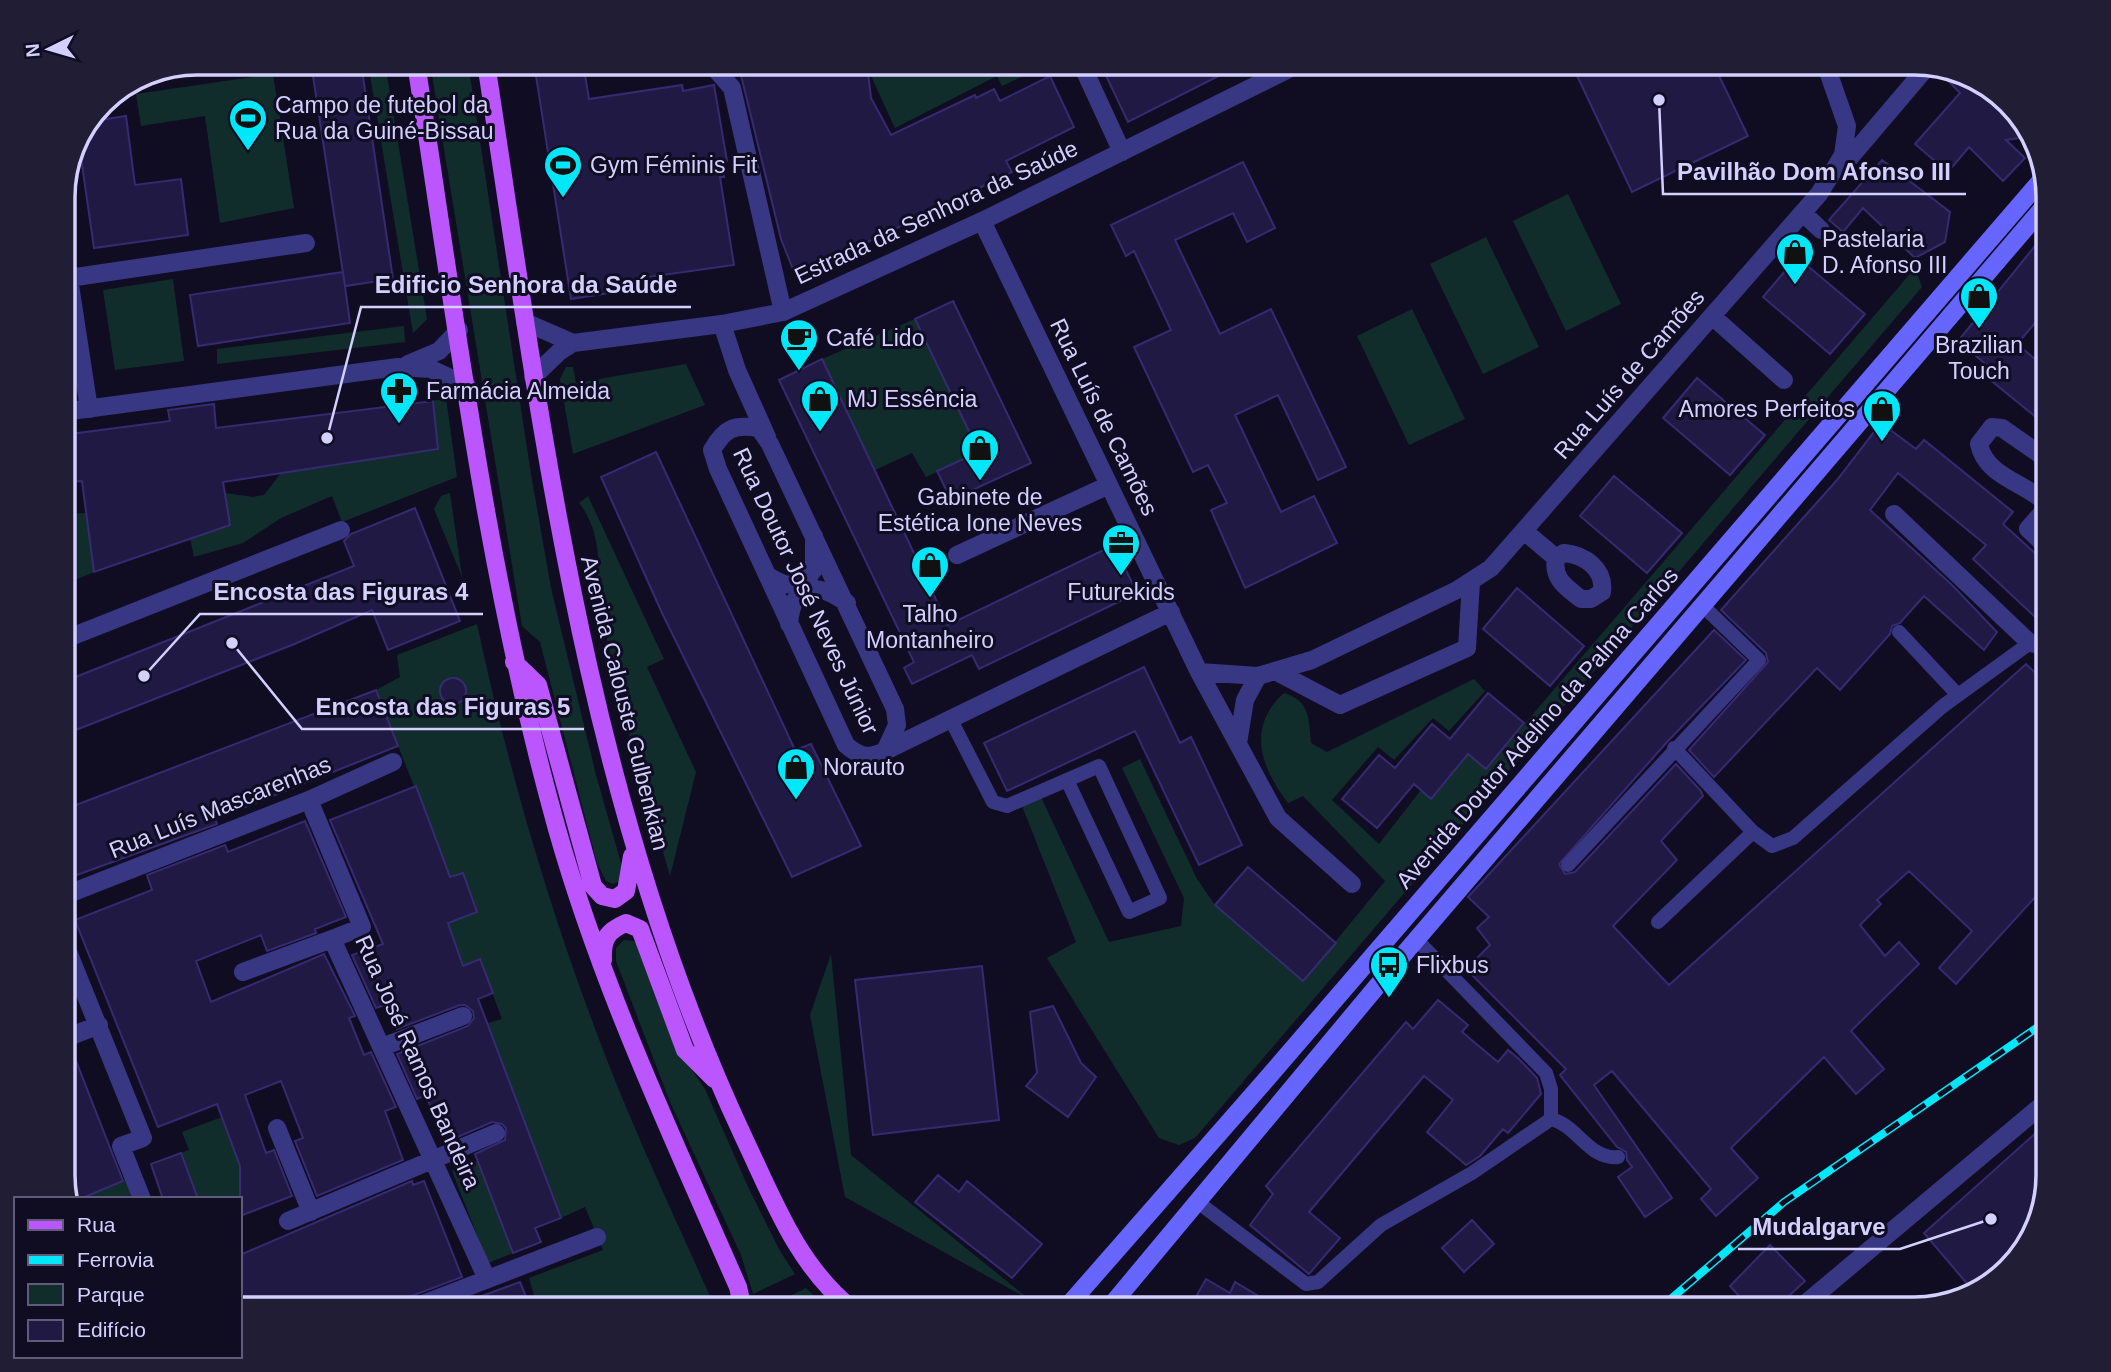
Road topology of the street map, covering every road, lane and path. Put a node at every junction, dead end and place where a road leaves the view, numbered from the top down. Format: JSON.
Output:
{"nodes":[{"id":1,"x":418,"y":75,"type":"edge"},
{"id":2,"x":487,"y":75,"type":"edge"},
{"id":3,"x":721,"y":75,"type":"edge"},
{"id":4,"x":1087,"y":75,"type":"edge"},
{"id":5,"x":1277,"y":75,"type":"edge"},
{"id":6,"x":1834,"y":75,"type":"edge"},
{"id":7,"x":1920,"y":75,"type":"edge"},
{"id":8,"x":1842,"y":105,"type":"junction"},
{"id":9,"x":1881,"y":121,"type":"junction"},
{"id":10,"x":1122,"y":152,"type":"junction"},
{"id":11,"x":2035,"y":187,"type":"edge"},
{"id":12,"x":1819,"y":194,"type":"junction"},
{"id":13,"x":1803,"y":213,"type":"junction"},
{"id":14,"x":2036,"y":216,"type":"edge"},
{"id":15,"x":982,"y":221,"type":"junction"},
{"id":16,"x":1821,"y":230,"type":"dead end"},
{"id":17,"x":306,"y":243,"type":"dead end"},
{"id":18,"x":76,"y":277,"type":"edge"},
{"id":19,"x":783,"y":312,"type":"junction"},
{"id":20,"x":1712,"y":316,"type":"junction"},
{"id":21,"x":525,"y":321,"type":"junction"},
{"id":22,"x":76,"y":324,"type":"edge"},
{"id":23,"x":722,"y":324,"type":"junction"},
{"id":24,"x":459,"y":330,"type":"junction"},
{"id":25,"x":573,"y":343,"type":"junction"},
{"id":26,"x":398,"y":367,"type":"junction"},
{"id":27,"x":533,"y":377,"type":"junction"},
{"id":28,"x":1784,"y":380,"type":"dead end"},
{"id":29,"x":467,"y":386,"type":"junction"},
{"id":30,"x":89,"y":409,"type":"junction"},
{"id":31,"x":76,"y":410,"type":"edge"},
{"id":32,"x":770,"y":444,"type":"junction"},
{"id":33,"x":2036,"y":452,"type":"edge"},
{"id":34,"x":1110,"y":485,"type":"junction"},
{"id":35,"x":2036,"y":493,"type":"edge"},
{"id":36,"x":1894,"y":514,"type":"dead end"},
{"id":37,"x":2036,"y":519,"type":"edge"},
{"id":38,"x":341,"y":530,"type":"dead end"},
{"id":39,"x":814,"y":530,"type":"junction"},
{"id":40,"x":1524,"y":531,"type":"junction"},
{"id":41,"x":2036,"y":537,"type":"edge"},
{"id":42,"x":957,"y":555,"type":"dead end"},
{"id":43,"x":1556,"y":558,"type":"dead end"},
{"id":44,"x":767,"y":575,"type":"junction"},
{"id":45,"x":1471,"y":582,"type":"junction"},
{"id":46,"x":847,"y":603,"type":"junction"},
{"id":47,"x":1703,"y":606,"type":"junction"},
{"id":48,"x":1171,"y":612,"type":"junction"},
{"id":49,"x":789,"y":624,"type":"junction"},
{"id":50,"x":1899,"y":632,"type":"dead end"},
{"id":51,"x":76,"y":635,"type":"edge"},
{"id":52,"x":2030,"y":643,"type":"junction"},
{"id":53,"x":2036,"y":644,"type":"edge"},
{"id":54,"x":514,"y":662,"type":"junction"},
{"id":55,"x":1199,"y":672,"type":"junction"},
{"id":56,"x":1266,"y":673,"type":"junction"},
{"id":57,"x":1957,"y":694,"type":"junction"},
{"id":58,"x":895,"y":709,"type":"junction"},
{"id":59,"x":950,"y":718,"type":"junction"},
{"id":60,"x":929,"y":729,"type":"junction"},
{"id":61,"x":1238,"y":743,"type":"junction"},
{"id":62,"x":1674,"y":748,"type":"junction"},
{"id":63,"x":885,"y":751,"type":"junction"},
{"id":64,"x":393,"y":762,"type":"dead end"},
{"id":65,"x":1068,"y":780,"type":"junction"},
{"id":66,"x":309,"y":800,"type":"junction"},
{"id":67,"x":629,"y":829,"type":"junction"},
{"id":68,"x":1753,"y":832,"type":"junction"},
{"id":69,"x":1568,"y":865,"type":"dead end"},
{"id":70,"x":1352,"y":884,"type":"dead end"},
{"id":71,"x":76,"y":891,"type":"edge"},
{"id":72,"x":1658,"y":922,"type":"dead end"},
{"id":73,"x":332,"y":939,"type":"junction"},
{"id":74,"x":1417,"y":940,"type":"junction"},
{"id":75,"x":76,"y":970,"type":"edge"},
{"id":76,"x":243,"y":972,"type":"dead end"},
{"id":77,"x":605,"y":974,"type":"junction"},
{"id":78,"x":463,"y":1016,"type":"dead end"},
{"id":79,"x":99,"y":1025,"type":"junction"},
{"id":80,"x":76,"y":1034,"type":"edge"},
{"id":81,"x":383,"y":1047,"type":"junction"},
{"id":82,"x":719,"y":1084,"type":"junction"},
{"id":83,"x":2036,"y":1110,"type":"edge"},
{"id":84,"x":1551,"y":1119,"type":"junction"},
{"id":85,"x":277,"y":1128,"type":"dead end"},
{"id":86,"x":496,"y":1133,"type":"dead end"},
{"id":87,"x":1618,"y":1157,"type":"dead end"},
{"id":88,"x":434,"y":1159,"type":"junction"},
{"id":89,"x":141,"y":1197,"type":"edge"},
{"id":90,"x":1199,"y":1203,"type":"junction"},
{"id":91,"x":311,"y":1212,"type":"junction"},
{"id":92,"x":288,"y":1221,"type":"dead end"},
{"id":93,"x":597,"y":1237,"type":"dead end"},
{"id":94,"x":487,"y":1279,"type":"junction"},
{"id":95,"x":441,"y":1297,"type":"edge"},
{"id":96,"x":740,"y":1297,"type":"edge"},
{"id":97,"x":840,"y":1297,"type":"edge"},
{"id":98,"x":1076,"y":1297,"type":"edge"},
{"id":99,"x":1118,"y":1297,"type":"edge"},
{"id":100,"x":1813,"y":1297,"type":"edge"}],
"edges":[{"from":1,"to":24,"type":"main road"},
{"from":2,"to":21,"type":"main road","name":"Avenida Calouste Gulbenkian"},
{"from":3,"to":19,"type":"street"},
{"from":4,"to":10,"type":"street"},
{"from":5,"to":10,"type":"street","name":"Estrada da Senhora da Saúde"},
{"from":6,"to":8,"type":"street","name":"Rua Luís de Camões"},
{"from":7,"to":9,"type":"street","name":"Rua Luís de Camões"},
{"from":8,"to":9,"type":"street"},
{"from":8,"to":12,"type":"street","name":"Rua Luís de Camões"},
{"from":9,"to":12,"type":"street","name":"Rua Luís de Camões"},
{"from":10,"to":15,"type":"street","name":"Estrada da Senhora da Saúde"},
{"from":11,"to":98,"type":"main road","name":"Avenida Doutor Adelino da Palma Carlos"},
{"from":12,"to":13,"type":"street","name":"Rua Luís de Camões"},
{"from":13,"to":16,"type":"street"},
{"from":13,"to":20,"type":"street","name":"Rua Luís de Camões"},
{"from":14,"to":47,"type":"main road","name":"Avenida Doutor Adelino da Palma Carlos"},
{"from":15,"to":19,"type":"street","name":"Estrada da Senhora da Saúde"},
{"from":15,"to":34,"type":"street","name":"Rua Luís de Camões"},
{"from":17,"to":18,"type":"street"},
{"from":19,"to":23,"type":"street","name":"Estrada da Senhora da Saúde"},
{"from":20,"to":28,"type":"street"},
{"from":20,"to":40,"type":"street","name":"Rua Luís de Camões"},
{"from":21,"to":25,"type":"street"},
{"from":21,"to":27,"type":"main road","name":"Avenida Calouste Gulbenkian"},
{"from":22,"to":30,"type":"street"},
{"from":23,"to":25,"type":"street","name":"Estrada da Senhora da Saúde"},
{"from":23,"to":32,"type":"street","name":"Rua Doutor José Neves Júnior"},
{"from":24,"to":26,"type":"street"},
{"from":24,"to":29,"type":"main road"},
{"from":25,"to":27,"type":"street"},
{"from":26,"to":29,"type":"street"},
{"from":26,"to":30,"type":"street"},
{"from":27,"to":67,"type":"main road","name":"Avenida Calouste Gulbenkian"},
{"from":29,"to":54,"type":"main road"},
{"from":30,"to":31,"type":"street"},
{"from":32,"to":39,"type":"street","name":"Rua Doutor José Neves Júnior"},
{"from":32,"to":44,"type":"street","name":"Rua Doutor José Neves Júnior"},
{"from":33,"to":35,"type":"street"},
{"from":34,"to":42,"type":"street"},
{"from":34,"to":48,"type":"street","name":"Rua Luís de Camões"},
{"from":36,"to":52,"type":"street"},
{"from":37,"to":41,"type":"street"},
{"from":38,"to":51,"type":"street"},
{"from":39,"to":44,"type":"street"},
{"from":39,"to":46,"type":"street","name":"Rua Doutor José Neves Júnior"},
{"from":40,"to":43,"type":"street"},
{"from":40,"to":45,"type":"street","name":"Rua Luís de Camões"},
{"from":44,"to":49,"type":"street","name":"Rua Doutor José Neves Júnior"},
{"from":45,"to":56,"type":"street","name":"Rua Luís de Camões"},
{"from":45,"to":56,"type":"street","name":"Rua Luís de Camões"},
{"from":46,"to":49,"type":"street"},
{"from":46,"to":58,"type":"street","name":"Rua Doutor José Neves Júnior"},
{"from":47,"to":62,"type":"lane"},
{"from":47,"to":74,"type":"main road","name":"Avenida Doutor Adelino da Palma Carlos"},
{"from":48,"to":55,"type":"street","name":"Rua Luís de Camões"},
{"from":48,"to":59,"type":"street"},
{"from":49,"to":63,"type":"street","name":"Rua Doutor José Neves Júnior"},
{"from":50,"to":57,"type":"lane"},
{"from":52,"to":53,"type":"street"},
{"from":52,"to":57,"type":"lane"},
{"from":54,"to":67,"type":"main road"},
{"from":54,"to":77,"type":"main road"},
{"from":55,"to":56,"type":"street","name":"Rua Luís de Camões"},
{"from":55,"to":61,"type":"street","name":"Rua Luís de Camões"},
{"from":56,"to":61,"type":"street"},
{"from":57,"to":68,"type":"lane"},
{"from":58,"to":60,"type":"street"},
{"from":58,"to":63,"type":"street","name":"Rua Doutor José Neves Júnior"},
{"from":59,"to":60,"type":"street"},
{"from":59,"to":65,"type":"lane"},
{"from":60,"to":63,"type":"street"},
{"from":61,"to":70,"type":"street","name":"Rua Luís de Camões"},
{"from":62,"to":68,"type":"lane"},
{"from":62,"to":69,"type":"lane"},
{"from":64,"to":66,"type":"street","name":"Rua Luís Mascarenhas"},
{"from":65,"to":65,"type":"lane"},
{"from":66,"to":71,"type":"street","name":"Rua Luís Mascarenhas"},
{"from":66,"to":73,"type":"street","name":"Rua José Ramos Bandeira"},
{"from":67,"to":82,"type":"main road","name":"Avenida Calouste Gulbenkian"},
{"from":68,"to":72,"type":"lane"},
{"from":73,"to":76,"type":"street"},
{"from":73,"to":81,"type":"street","name":"Rua José Ramos Bandeira"},
{"from":74,"to":84,"type":"lane"},
{"from":74,"to":90,"type":"main road","name":"Avenida Doutor Adelino da Palma Carlos"},
{"from":75,"to":79,"type":"street"},
{"from":77,"to":82,"type":"main road"},
{"from":77,"to":96,"type":"main road"},
{"from":78,"to":81,"type":"street"},
{"from":79,"to":80,"type":"street"},
{"from":79,"to":89,"type":"street"},
{"from":81,"to":88,"type":"street","name":"Rua José Ramos Bandeira"},
{"from":82,"to":97,"type":"main road","name":"Avenida Calouste Gulbenkian"},
{"from":83,"to":100,"type":"street"},
{"from":84,"to":87,"type":"lane"},
{"from":84,"to":90,"type":"lane"},
{"from":85,"to":91,"type":"street"},
{"from":86,"to":88,"type":"street"},
{"from":88,"to":91,"type":"street"},
{"from":88,"to":94,"type":"street","name":"Rua José Ramos Bandeira"},
{"from":90,"to":99,"type":"main road","name":"Avenida Doutor Adelino da Palma Carlos"},
{"from":91,"to":92,"type":"street"},
{"from":93,"to":94,"type":"street"},
{"from":94,"to":95,"type":"street"}]}
